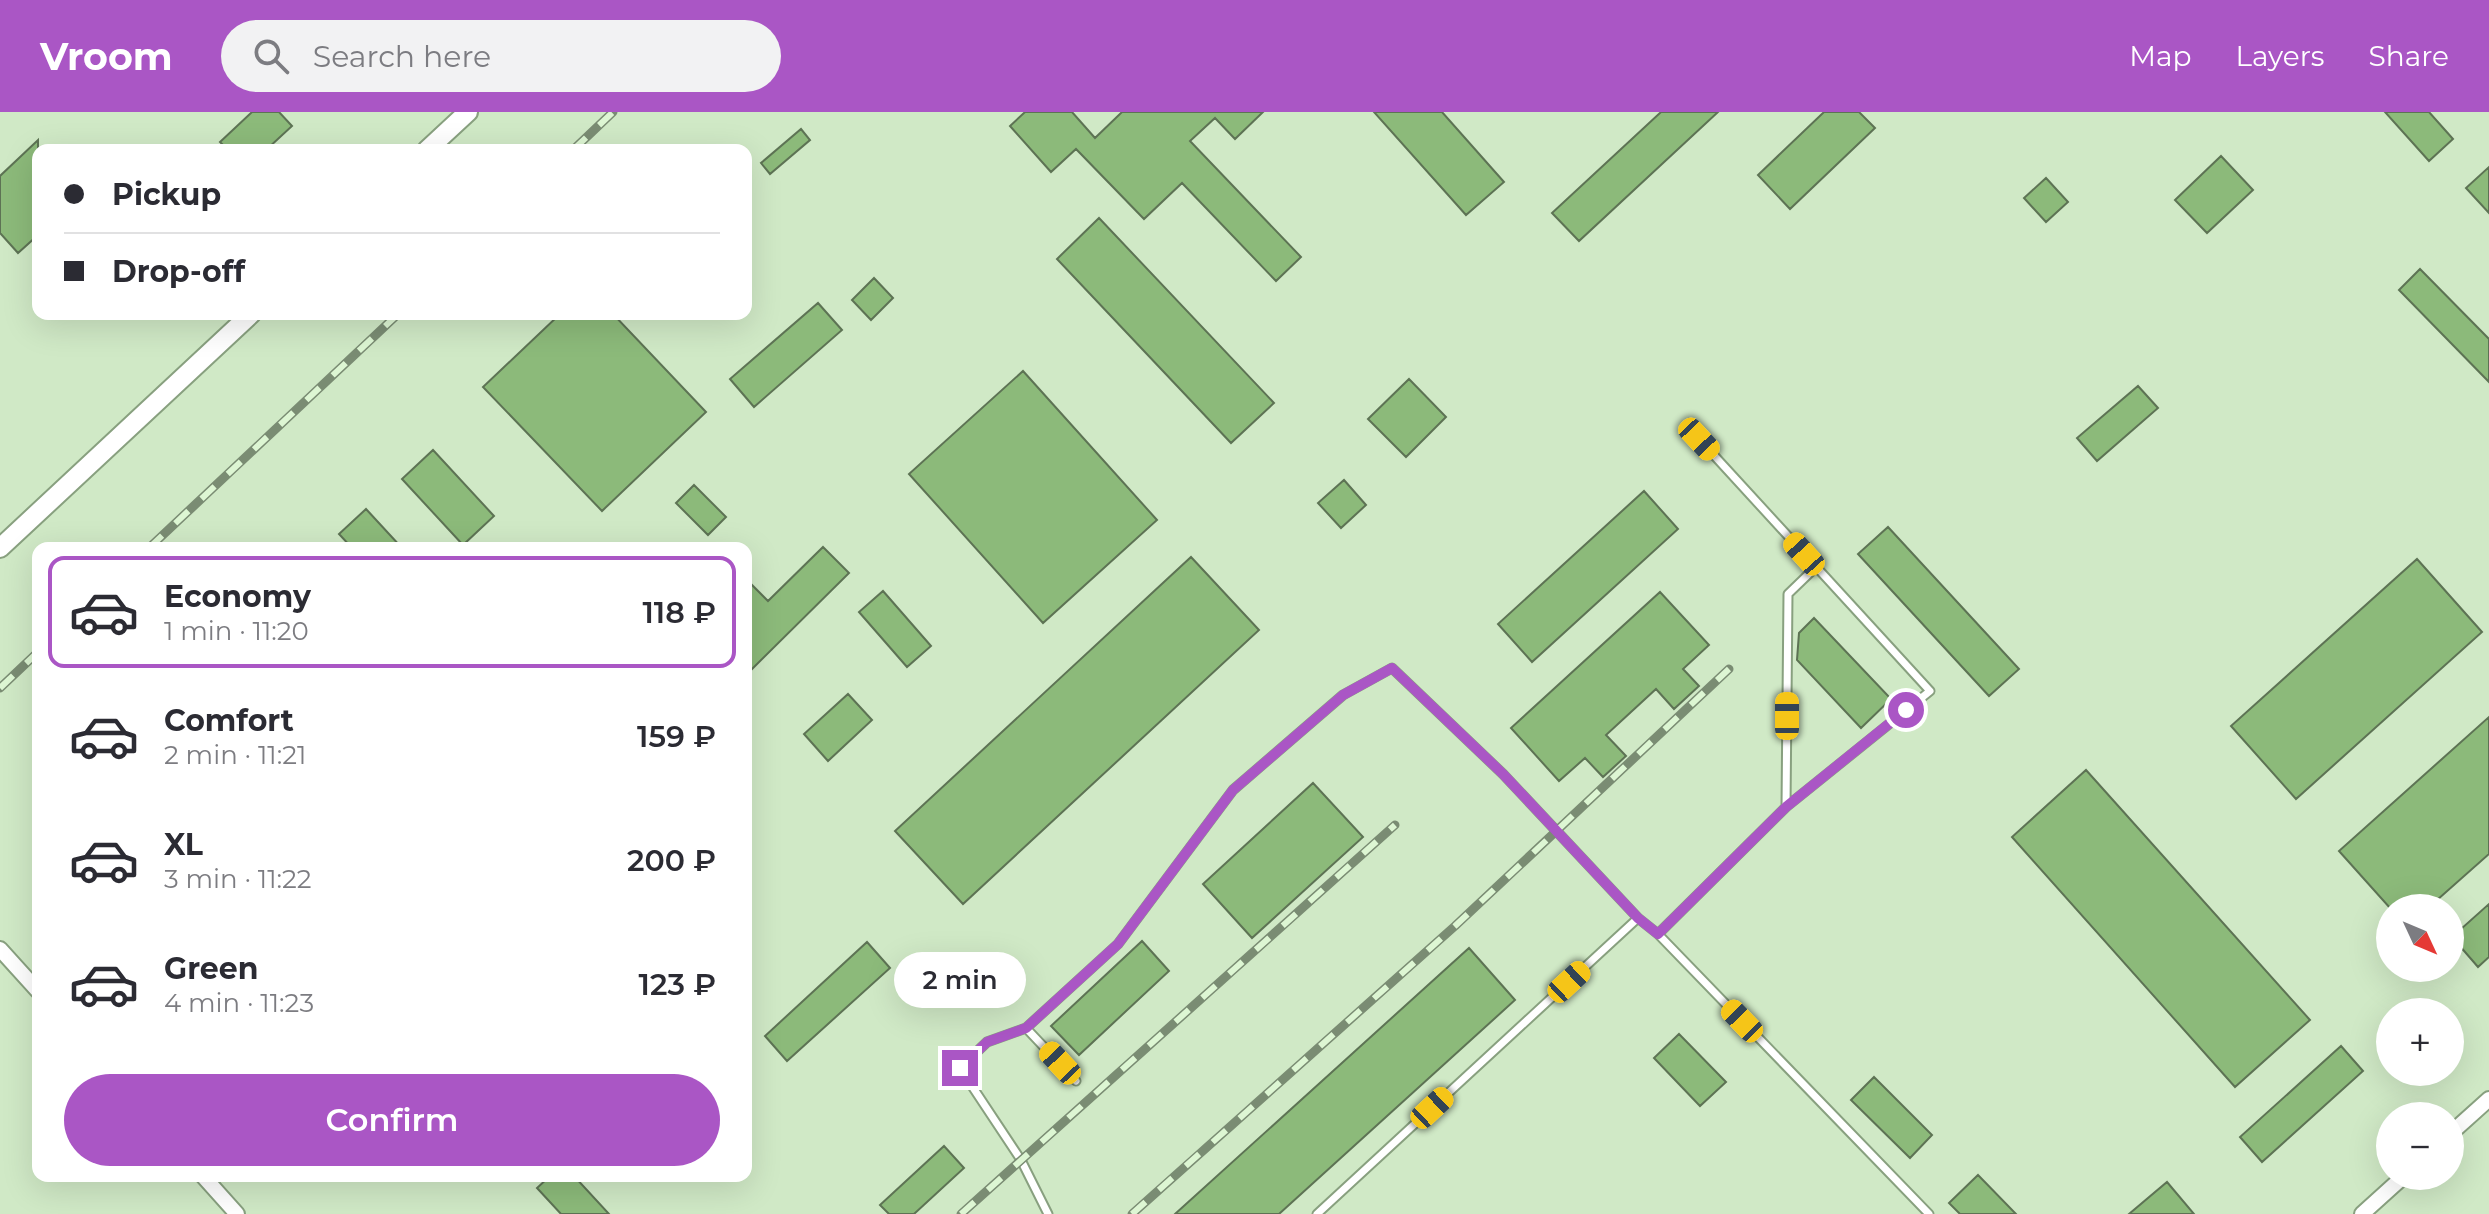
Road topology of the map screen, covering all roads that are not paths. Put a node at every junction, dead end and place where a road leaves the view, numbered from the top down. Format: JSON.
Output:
{"nodes":[{"id":1,"x":468,"y":112,"type":"edge"},
{"id":2,"x":433,"y":144,"type":"edge"},
{"id":3,"x":245,"y":320,"type":"edge"},
{"id":4,"x":1699,"y":439,"type":"dead end"},
{"id":5,"x":0,"y":548,"type":"edge"},
{"id":6,"x":1816,"y":567,"type":"junction"},
{"id":7,"x":1786,"y":807,"type":"junction"},
{"id":8,"x":1638,"y":918,"type":"junction"},
{"id":9,"x":1658,"y":934,"type":"junction"},
{"id":10,"x":0,"y":949,"type":"edge"},
{"id":11,"x":32,"y":984,"type":"edge"},
{"id":12,"x":1026,"y":1028,"type":"junction"},
{"id":13,"x":1076,"y":1081,"type":"dead end"},
{"id":14,"x":2489,"y":1099,"type":"edge"},
{"id":15,"x":2464,"y":1121,"type":"edge"},
{"id":16,"x":208,"y":1182,"type":"edge"},
{"id":17,"x":2389,"y":1190,"type":"edge"},
{"id":18,"x":237,"y":1214,"type":"edge"},
{"id":19,"x":1048,"y":1214,"type":"edge"},
{"id":20,"x":1317,"y":1214,"type":"edge"},
{"id":21,"x":1929,"y":1214,"type":"edge"},
{"id":22,"x":2362,"y":1214,"type":"edge"}],
"edges":[{"from":1,"to":2,"type":"street"},
{"from":3,"to":5,"type":"street"},
{"from":4,"to":6,"type":"lane"},
{"from":6,"to":7,"type":"lane"},
{"from":6,"to":7,"type":"lane"},
{"from":7,"to":9,"type":"lane"},
{"from":8,"to":9,"type":"lane"},
{"from":8,"to":12,"type":"lane"},
{"from":8,"to":20,"type":"lane"},
{"from":9,"to":21,"type":"lane"},
{"from":10,"to":11,"type":"street"},
{"from":12,"to":13,"type":"lane"},
{"from":12,"to":19,"type":"lane"},
{"from":14,"to":15,"type":"street"},
{"from":16,"to":18,"type":"street"},
{"from":17,"to":22,"type":"street"}]}
